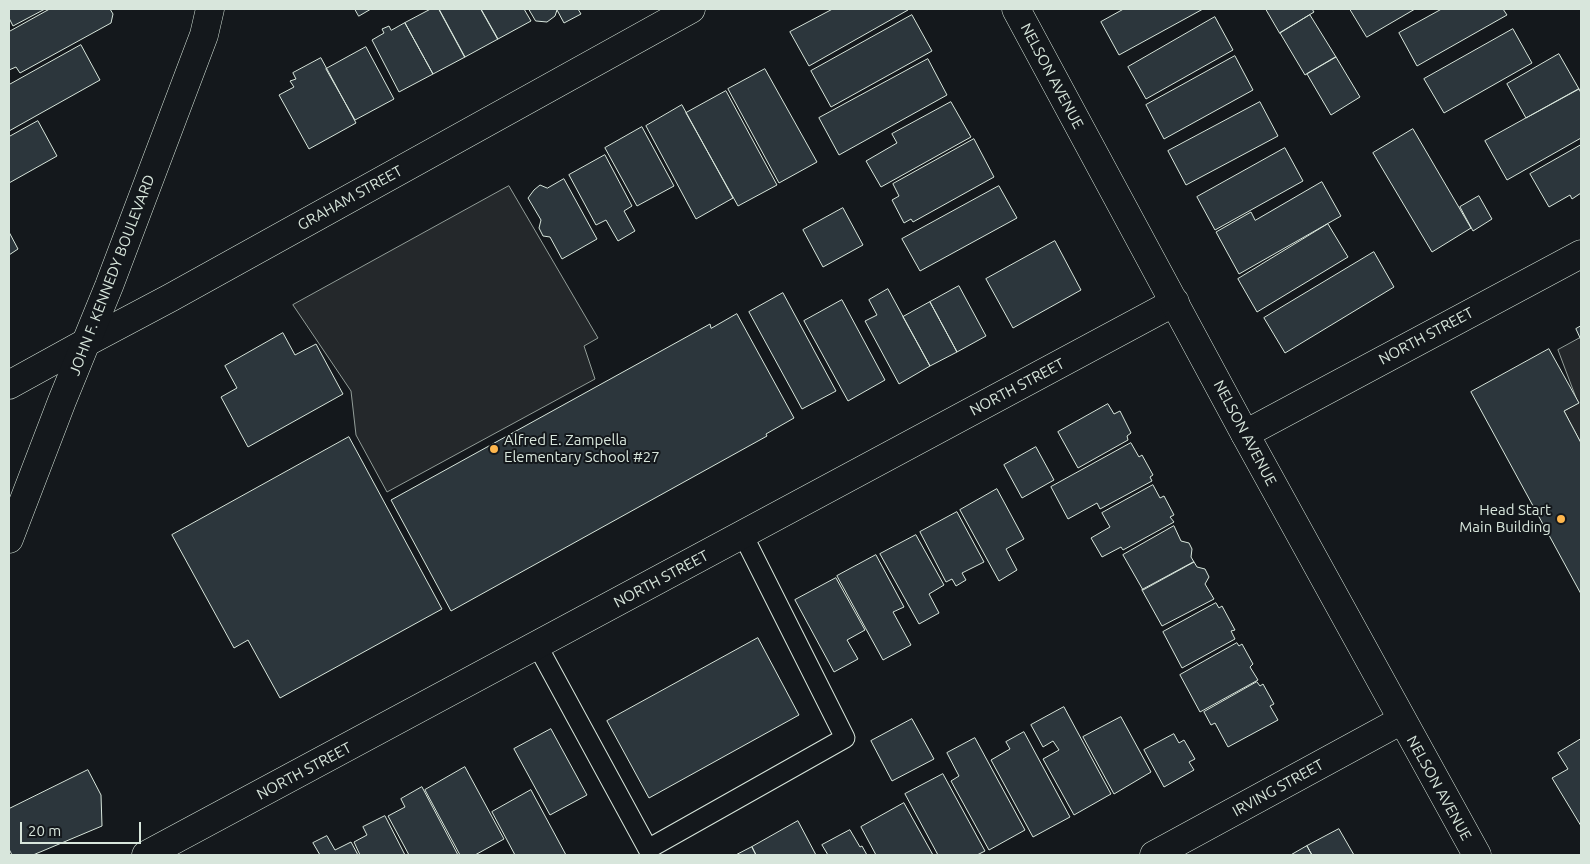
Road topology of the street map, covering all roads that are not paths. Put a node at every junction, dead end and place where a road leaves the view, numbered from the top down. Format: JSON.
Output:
{"nodes":[{"id":1,"x":210,"y":9,"type":"edge"},
{"id":2,"x":691,"y":9,"type":"edge"},
{"id":3,"x":1016,"y":9,"type":"edge"},
{"id":4,"x":1581,"y":254,"type":"edge"},
{"id":5,"x":1175,"y":302,"type":"junction"},
{"id":6,"x":86,"y":342,"type":"junction"},
{"id":7,"x":9,"y":385,"type":"edge"},
{"id":8,"x":1245,"y":434,"type":"junction"},
{"id":9,"x":742,"y":535,"type":"junction"},
{"id":10,"x":9,"y":539,"type":"edge"},
{"id":11,"x":537,"y":645,"type":"junction"},
{"id":12,"x":1402,"y":720,"type":"junction"},
{"id":13,"x":146,"y":855,"type":"edge"},
{"id":14,"x":1154,"y":855,"type":"edge"},
{"id":15,"x":1477,"y":855,"type":"edge"}],
"edges":[{"from":1,"to":6,"type":"street","name":"JOHN F. KENNEDY BOULEVARD"},
{"from":2,"to":6,"type":"street","name":"GRAHAM STREET"},
{"from":3,"to":5,"type":"street","name":"NELSON AVENUE"},
{"from":4,"to":8,"type":"street","name":"NORTH STREET"},
{"from":5,"to":8,"type":"street","name":"NELSON AVENUE"},
{"from":5,"to":9,"type":"street","name":"NORTH STREET"},
{"from":6,"to":7,"type":"street","name":"GRAHAM STREET"},
{"from":6,"to":10,"type":"street","name":"JOHN F. KENNEDY BOULEVARD"},
{"from":8,"to":12,"type":"street","name":"NELSON AVENUE"},
{"from":9,"to":11,"type":"street","name":"NORTH STREET"},
{"from":9,"to":11,"type":"lane"},
{"from":11,"to":13,"type":"street","name":"NORTH STREET"},
{"from":12,"to":14,"type":"street","name":"IRVING STREET"},
{"from":12,"to":15,"type":"street","name":"NELSON AVENUE"}]}
